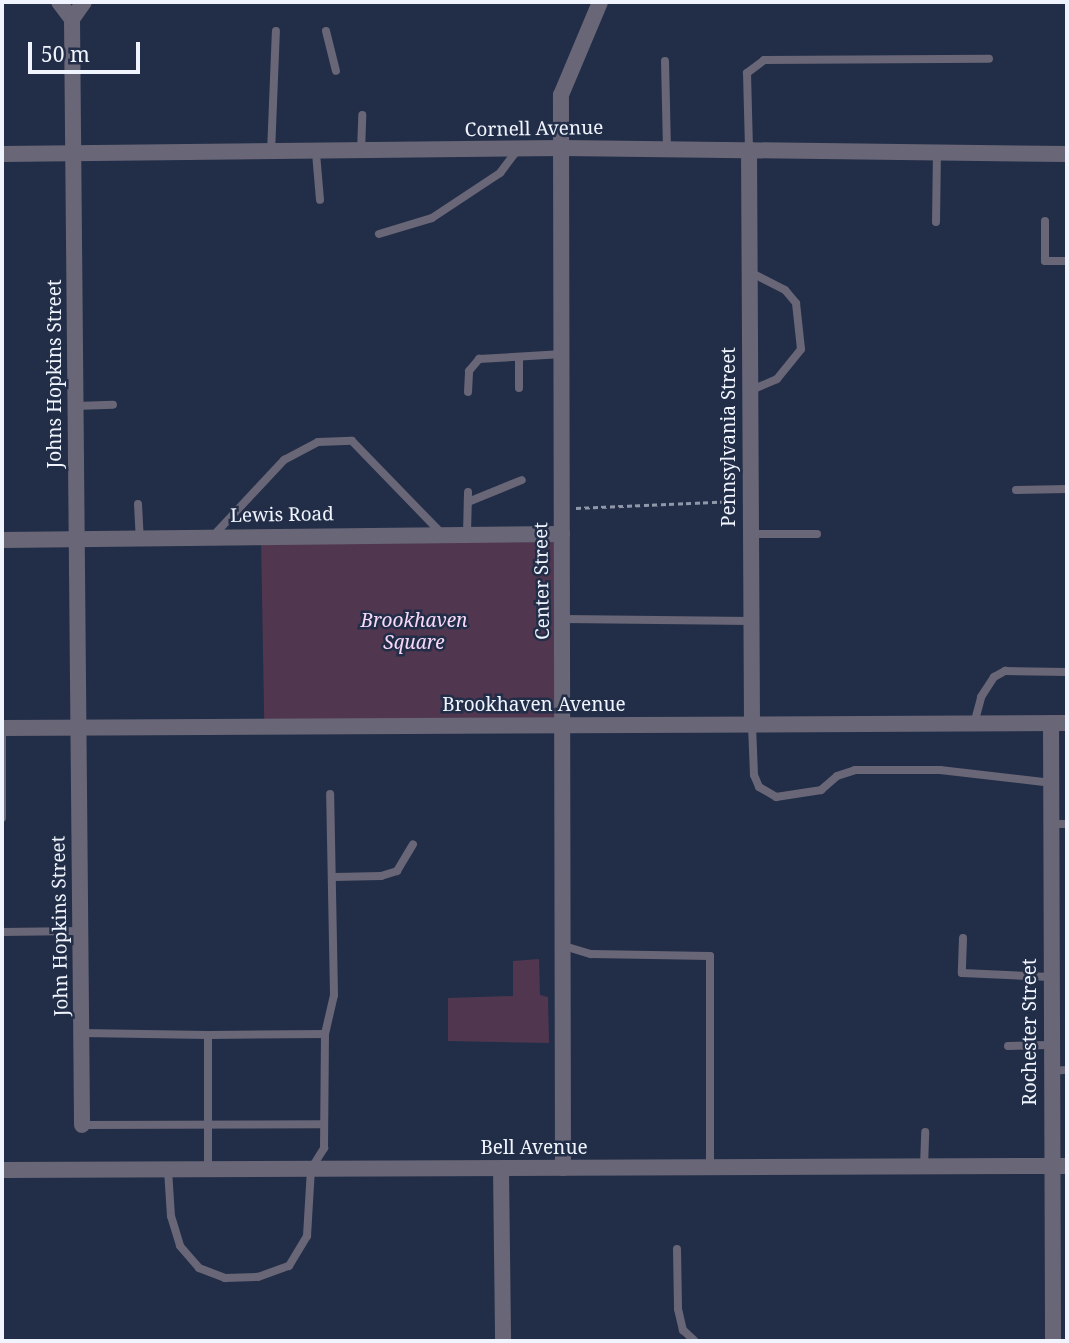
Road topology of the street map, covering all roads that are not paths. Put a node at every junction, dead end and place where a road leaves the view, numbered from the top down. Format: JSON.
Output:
{"nodes":[{"id":1,"x":59,"y":2,"type":"edge"},
{"id":2,"x":84,"y":2,"type":"edge"},
{"id":3,"x":600,"y":2,"type":"edge"},
{"id":4,"x":72,"y":19,"type":"junction"},
{"id":5,"x":276,"y":31,"type":"dead end"},
{"id":6,"x":326,"y":32,"type":"dead end"},
{"id":7,"x":989,"y":59,"type":"dead end"},
{"id":8,"x":665,"y":61,"type":"dead end"},
{"id":9,"x":336,"y":71,"type":"dead end"},
{"id":10,"x":362,"y":115,"type":"dead end"},
{"id":11,"x":563,"y":148,"type":"junction"},
{"id":12,"x":667,"y":149,"type":"junction"},
{"id":13,"x":749,"y":149,"type":"junction"},
{"id":14,"x":361,"y":152,"type":"junction"},
{"id":15,"x":516,"y":152,"type":"junction"},
{"id":16,"x":271,"y":153,"type":"junction"},
{"id":17,"x":316,"y":153,"type":"junction"},
{"id":18,"x":2,"y":154,"type":"edge"},
{"id":19,"x":74,"y":154,"type":"junction"},
{"id":20,"x":937,"y":154,"type":"junction"},
{"id":21,"x":1067,"y":154,"type":"edge"},
{"id":22,"x":320,"y":200,"type":"dead end"},
{"id":23,"x":936,"y":222,"type":"dead end"},
{"id":24,"x":1045,"y":222,"type":"dead end"},
{"id":25,"x":379,"y":234,"type":"dead end"},
{"id":26,"x":1067,"y":261,"type":"edge"},
{"id":27,"x":750,"y":272,"type":"junction"},
{"id":28,"x":563,"y":354,"type":"junction"},
{"id":29,"x":519,"y":358,"type":"junction"},
{"id":30,"x":519,"y":388,"type":"dead end"},
{"id":31,"x":749,"y":391,"type":"junction"},
{"id":32,"x":468,"y":392,"type":"dead end"},
{"id":33,"x":113,"y":405,"type":"dead end"},
{"id":34,"x":76,"y":407,"type":"junction"},
{"id":35,"x":522,"y":480,"type":"dead end"},
{"id":36,"x":1067,"y":489,"type":"edge"},
{"id":37,"x":1016,"y":490,"type":"dead end"},
{"id":38,"x":468,"y":492,"type":"dead end"},
{"id":39,"x":468,"y":502,"type":"junction"},
{"id":40,"x":138,"y":504,"type":"dead end"},
{"id":41,"x":443,"y":534,"type":"junction"},
{"id":42,"x":467,"y":534,"type":"junction"},
{"id":43,"x":562,"y":534,"type":"junction"},
{"id":44,"x":751,"y":534,"type":"junction"},
{"id":45,"x":817,"y":534,"type":"dead end"},
{"id":46,"x":212,"y":537,"type":"junction"},
{"id":47,"x":141,"y":538,"type":"junction"},
{"id":48,"x":2,"y":540,"type":"edge"},
{"id":49,"x":76,"y":541,"type":"junction"},
{"id":50,"x":563,"y":620,"type":"junction"},
{"id":51,"x":752,"y":621,"type":"junction"},
{"id":52,"x":1067,"y":672,"type":"edge"},
{"id":53,"x":1059,"y":723,"type":"edge"},
{"id":54,"x":974,"y":724,"type":"junction"},
{"id":55,"x":752,"y":725,"type":"junction"},
{"id":56,"x":565,"y":726,"type":"junction"},
{"id":57,"x":2,"y":728,"type":"edge"},
{"id":58,"x":79,"y":728,"type":"junction"},
{"id":59,"x":1052,"y":783,"type":"junction"},
{"id":60,"x":330,"y":794,"type":"dead end"},
{"id":61,"x":2,"y":818,"type":"edge"},
{"id":62,"x":1060,"y":824,"type":"edge"},
{"id":63,"x":413,"y":844,"type":"dead end"},
{"id":64,"x":334,"y":877,"type":"junction"},
{"id":65,"x":81,"y":931,"type":"junction"},
{"id":66,"x":2,"y":932,"type":"edge"},
{"id":67,"x":963,"y":938,"type":"dead end"},
{"id":68,"x":564,"y":946,"type":"junction"},
{"id":69,"x":1050,"y":977,"type":"junction"},
{"id":70,"x":82,"y":1033,"type":"junction"},
{"id":71,"x":325,"y":1034,"type":"junction"},
{"id":72,"x":208,"y":1035,"type":"junction"},
{"id":73,"x":1050,"y":1045,"type":"junction"},
{"id":74,"x":1009,"y":1046,"type":"dead end"},
{"id":75,"x":1067,"y":1070,"type":"edge"},
{"id":76,"x":1051,"y":1071,"type":"junction"},
{"id":77,"x":323,"y":1124,"type":"junction"},
{"id":78,"x":82,"y":1125,"type":"joint"},
{"id":79,"x":208,"y":1125,"type":"junction"},
{"id":80,"x":925,"y":1132,"type":"dead end"},
{"id":81,"x":1059,"y":1166,"type":"edge"},
{"id":82,"x":924,"y":1167,"type":"junction"},
{"id":83,"x":563,"y":1168,"type":"junction"},
{"id":84,"x":710,"y":1168,"type":"junction"},
{"id":85,"x":311,"y":1169,"type":"junction"},
{"id":86,"x":501,"y":1169,"type":"junction"},
{"id":87,"x":2,"y":1170,"type":"edge"},
{"id":88,"x":167,"y":1170,"type":"junction"},
{"id":89,"x":208,"y":1170,"type":"junction"},
{"id":90,"x":677,"y":1249,"type":"dead end"},
{"id":91,"x":503,"y":1341,"type":"edge"},
{"id":92,"x":695,"y":1341,"type":"edge"},
{"id":93,"x":1053,"y":1341,"type":"edge"}],
"edges":[{"from":1,"to":4,"type":"street"},
{"from":2,"to":4,"type":"street"},
{"from":3,"to":11,"type":"street","name":"Center Street"},
{"from":4,"to":19,"type":"street","name":"Johns Hopkins Street"},
{"from":5,"to":16,"type":"lane"},
{"from":6,"to":9,"type":"lane"},
{"from":7,"to":13,"type":"lane"},
{"from":8,"to":12,"type":"lane"},
{"from":10,"to":14,"type":"lane"},
{"from":11,"to":12,"type":"street","name":"Cornell Avenue"},
{"from":11,"to":15,"type":"street","name":"Cornell Avenue"},
{"from":11,"to":28,"type":"street","name":"Center Street"},
{"from":12,"to":13,"type":"street","name":"Cornell Avenue"},
{"from":13,"to":20,"type":"street","name":"Cornell Avenue"},
{"from":13,"to":27,"type":"street","name":"Pennsylvania Street"},
{"from":14,"to":15,"type":"street","name":"Cornell Avenue"},
{"from":14,"to":17,"type":"street","name":"Cornell Avenue"},
{"from":15,"to":25,"type":"lane"},
{"from":16,"to":17,"type":"street","name":"Cornell Avenue"},
{"from":16,"to":19,"type":"street","name":"Cornell Avenue"},
{"from":17,"to":22,"type":"lane"},
{"from":18,"to":19,"type":"street","name":"Cornell Avenue"},
{"from":19,"to":34,"type":"street","name":"Johns Hopkins Street"},
{"from":20,"to":21,"type":"street","name":"Cornell Avenue"},
{"from":20,"to":23,"type":"lane"},
{"from":24,"to":26,"type":"lane"},
{"from":27,"to":31,"type":"street","name":"Pennsylvania Street"},
{"from":27,"to":31,"type":"lane"},
{"from":28,"to":29,"type":"lane"},
{"from":28,"to":43,"type":"street","name":"Center Street"},
{"from":29,"to":30,"type":"lane"},
{"from":29,"to":32,"type":"lane"},
{"from":31,"to":44,"type":"street","name":"Pennsylvania Street"},
{"from":33,"to":34,"type":"lane"},
{"from":34,"to":49,"type":"street","name":"Johns Hopkins Street"},
{"from":35,"to":39,"type":"lane"},
{"from":36,"to":37,"type":"lane"},
{"from":38,"to":39,"type":"lane"},
{"from":39,"to":42,"type":"lane"},
{"from":40,"to":47,"type":"lane"},
{"from":41,"to":42,"type":"street","name":"Lewis Road"},
{"from":41,"to":46,"type":"street","name":"Lewis Road"},
{"from":41,"to":46,"type":"lane"},
{"from":42,"to":43,"type":"street","name":"Lewis Road"},
{"from":43,"to":50,"type":"street","name":"Center Street"},
{"from":44,"to":45,"type":"lane"},
{"from":44,"to":51,"type":"street","name":"Pennsylvania Street"},
{"from":46,"to":47,"type":"street","name":"Lewis Road"},
{"from":47,"to":49,"type":"street","name":"Lewis Road"},
{"from":48,"to":49,"type":"street","name":"Lewis Road"},
{"from":49,"to":58,"type":"street","name":"Johns Hopkins Street"},
{"from":50,"to":51,"type":"lane"},
{"from":50,"to":56,"type":"street","name":"Center Street"},
{"from":51,"to":55,"type":"street","name":"Pennsylvania Street"},
{"from":52,"to":54,"type":"lane"},
{"from":53,"to":54,"type":"street","name":"Brookhaven Avenue"},
{"from":53,"to":59,"type":"street","name":"Rochester Street"},
{"from":54,"to":55,"type":"street","name":"Brookhaven Avenue"},
{"from":55,"to":56,"type":"street","name":"Brookhaven Avenue"},
{"from":55,"to":59,"type":"lane"},
{"from":56,"to":58,"type":"street","name":"Brookhaven Avenue"},
{"from":56,"to":68,"type":"street","name":"Center Street"},
{"from":57,"to":58,"type":"street","name":"Brookhaven Avenue"},
{"from":57,"to":61,"type":"lane"},
{"from":58,"to":65,"type":"street","name":"John Hopkins Street"},
{"from":59,"to":62,"type":"street","name":"Rochester Street"},
{"from":60,"to":64,"type":"lane"},
{"from":62,"to":69,"type":"street","name":"Rochester Street"},
{"from":63,"to":64,"type":"lane"},
{"from":64,"to":71,"type":"lane"},
{"from":65,"to":66,"type":"lane"},
{"from":65,"to":70,"type":"street","name":"John Hopkins Street"},
{"from":67,"to":69,"type":"lane"},
{"from":68,"to":83,"type":"street","name":"Center Street"},
{"from":68,"to":84,"type":"lane"},
{"from":69,"to":73,"type":"street","name":"Rochester Street"},
{"from":70,"to":72,"type":"lane"},
{"from":70,"to":78,"type":"street","name":"John Hopkins Street"},
{"from":71,"to":72,"type":"lane"},
{"from":71,"to":77,"type":"lane"},
{"from":72,"to":79,"type":"lane"},
{"from":73,"to":74,"type":"lane"},
{"from":73,"to":76,"type":"street","name":"Rochester Street"},
{"from":75,"to":76,"type":"lane"},
{"from":76,"to":81,"type":"street","name":"Rochester Street"},
{"from":77,"to":79,"type":"lane"},
{"from":77,"to":85,"type":"lane"},
{"from":78,"to":79,"type":"lane"},
{"from":79,"to":89,"type":"lane"},
{"from":80,"to":82,"type":"lane"},
{"from":81,"to":82,"type":"street","name":"Bell Avenue"},
{"from":81,"to":93,"type":"street","name":"Rochester Street"},
{"from":82,"to":84,"type":"street","name":"Bell Avenue"},
{"from":83,"to":84,"type":"street","name":"Bell Avenue"},
{"from":83,"to":86,"type":"street","name":"Bell Avenue"},
{"from":85,"to":86,"type":"street","name":"Bell Avenue"},
{"from":85,"to":88,"type":"lane"},
{"from":85,"to":89,"type":"street","name":"Bell Avenue"},
{"from":86,"to":91,"type":"street"},
{"from":87,"to":88,"type":"street","name":"Bell Avenue"},
{"from":88,"to":89,"type":"street","name":"Bell Avenue"},
{"from":90,"to":92,"type":"lane"}]}
